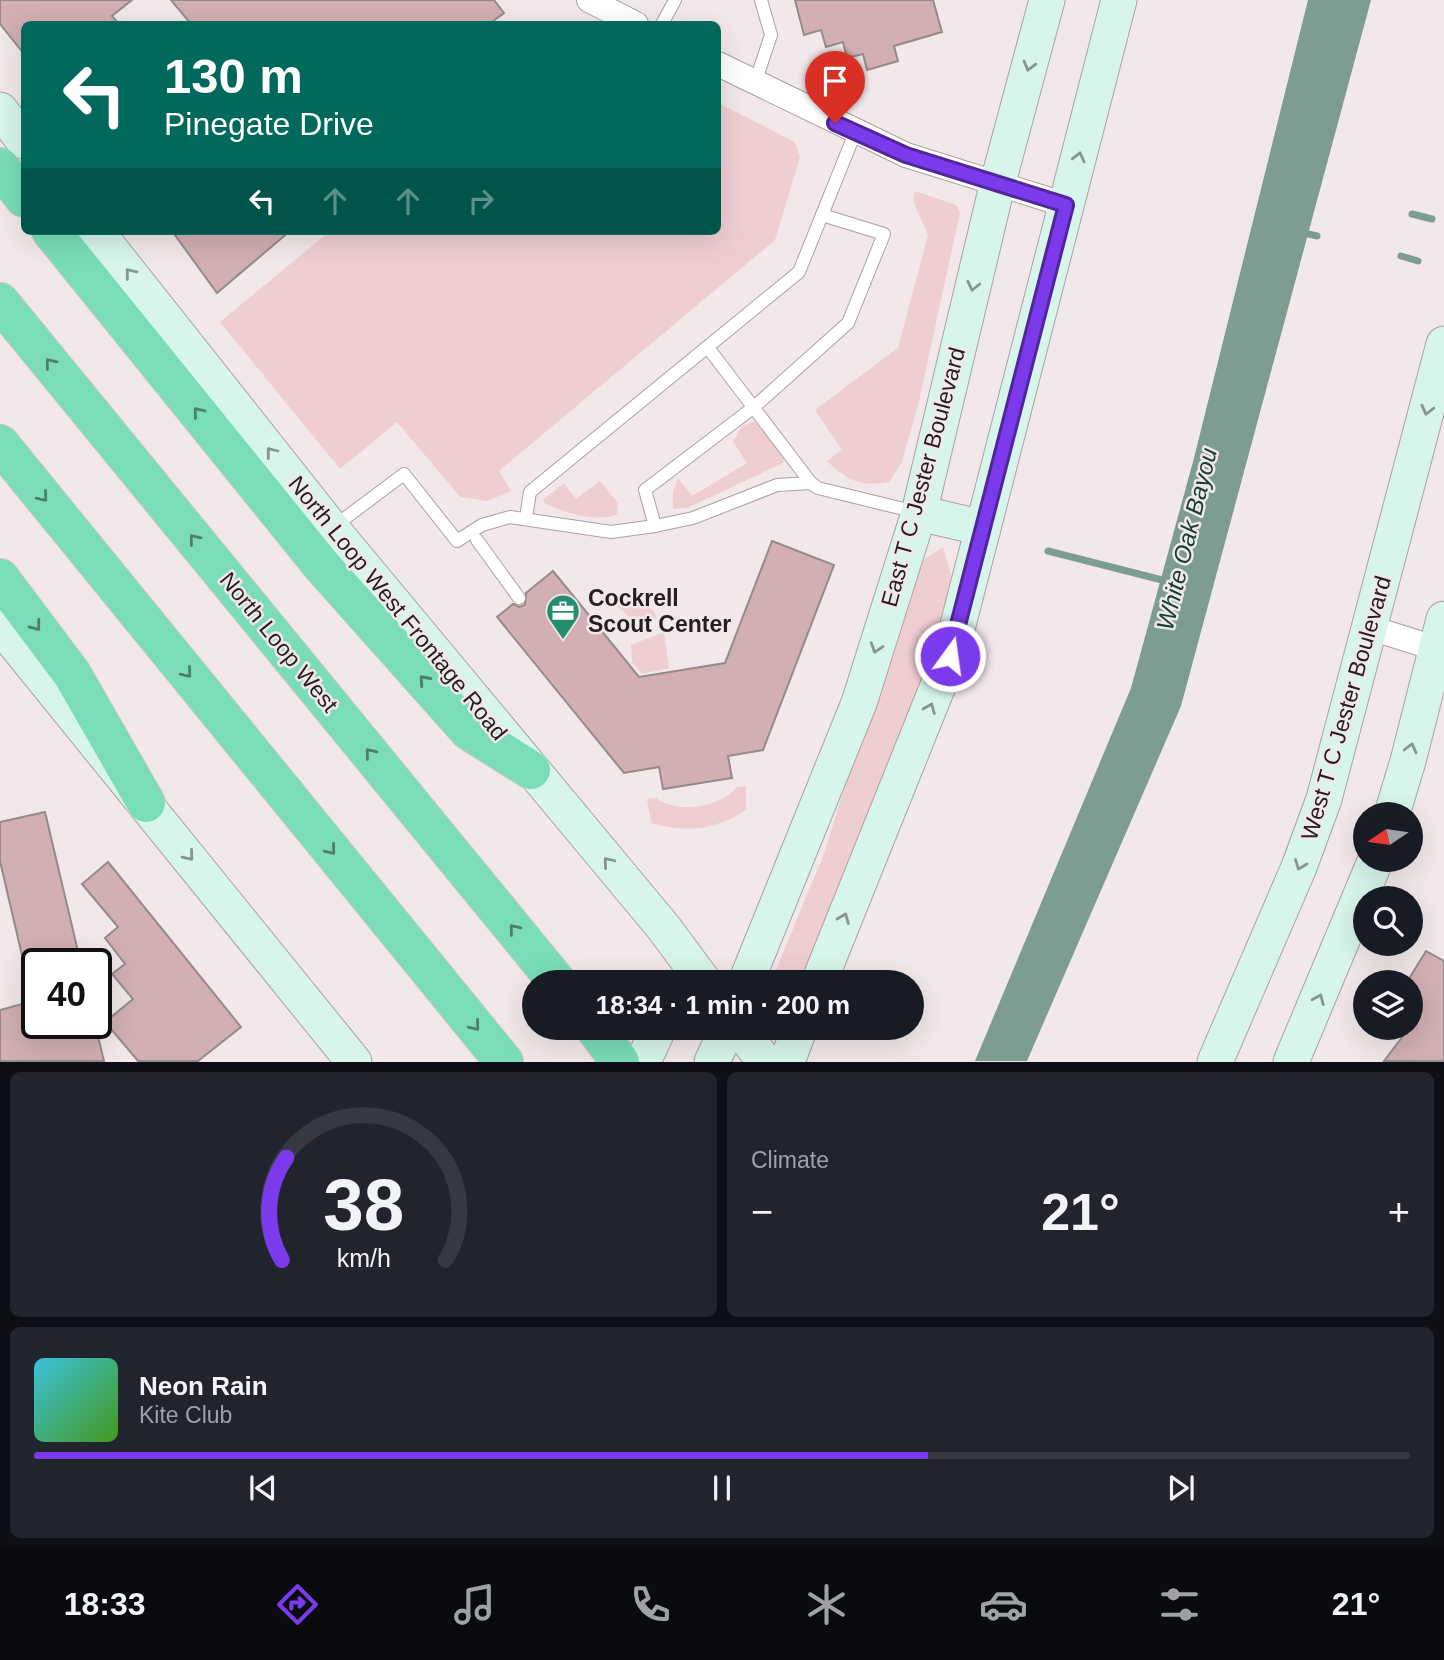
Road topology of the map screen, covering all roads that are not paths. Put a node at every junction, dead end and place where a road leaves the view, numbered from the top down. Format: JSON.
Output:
{"nodes":[{"id":1,"x":589,"y":0,"type":"edge"},
{"id":2,"x":676,"y":0,"type":"edge"},
{"id":3,"x":761,"y":0,"type":"edge"},
{"id":4,"x":1047,"y":0,"type":"edge"},
{"id":5,"x":1119,"y":0,"type":"edge"},
{"id":6,"x":630,"y":21,"type":"edge"},
{"id":7,"x":664,"y":21,"type":"edge"},
{"id":8,"x":721,"y":66,"type":"edge"},
{"id":9,"x":755,"y":83,"type":"junction"},
{"id":10,"x":0,"y":110,"type":"edge"},
{"id":11,"x":855,"y":133,"type":"junction"},
{"id":12,"x":21,"y":137,"type":"edge"},
{"id":13,"x":0,"y":167,"type":"edge"},
{"id":14,"x":997,"y":186,"type":"junction"},
{"id":15,"x":21,"y":194,"type":"edge"},
{"id":16,"x":1066,"y":205,"type":"junction"},
{"id":17,"x":822,"y":215,"type":"junction"},
{"id":18,"x":54,"y":235,"type":"edge"},
{"id":19,"x":99,"y":235,"type":"edge"},
{"id":20,"x":0,"y":302,"type":"edge"},
{"id":21,"x":1444,"y":344,"type":"edge"},
{"id":22,"x":709,"y":349,"type":"junction"},
{"id":23,"x":754,"y":407,"type":"junction"},
{"id":24,"x":0,"y":444,"type":"edge"},
{"id":25,"x":811,"y":483,"type":"junction"},
{"id":26,"x":919,"y":513,"type":"junction"},
{"id":27,"x":526,"y":518,"type":"junction"},
{"id":28,"x":655,"y":526,"type":"junction"},
{"id":29,"x":332,"y":528,"type":"junction"},
{"id":30,"x":983,"y":528,"type":"junction"},
{"id":31,"x":477,"y":540,"type":"dead end"},
{"id":32,"x":0,"y":578,"type":"edge"},
{"id":33,"x":519,"y":598,"type":"dead end"},
{"id":34,"x":0,"y":625,"type":"edge"},
{"id":35,"x":1371,"y":628,"type":"junction"},
{"id":36,"x":1441,"y":640,"type":"edge"},
{"id":37,"x":531,"y":770,"type":"junction"},
{"id":38,"x":1395,"y":802,"type":"edge"},
{"id":39,"x":146,"y":803,"type":"junction"},
{"id":40,"x":1371,"y":872,"type":"edge"},
{"id":41,"x":664,"y":928,"type":"junction"},
{"id":42,"x":547,"y":970,"type":"edge"},
{"id":43,"x":670,"y":970,"type":"edge"},
{"id":44,"x":695,"y":970,"type":"edge"},
{"id":45,"x":751,"y":970,"type":"edge"},
{"id":46,"x":824,"y":970,"type":"edge"},
{"id":47,"x":604,"y":1040,"type":"edge"},
{"id":48,"x":653,"y":1040,"type":"edge"},
{"id":49,"x":722,"y":1040,"type":"edge"},
{"id":50,"x":748,"y":1040,"type":"edge"},
{"id":51,"x":795,"y":1040,"type":"edge"},
{"id":52,"x":354,"y":1062,"type":"edge"},
{"id":53,"x":504,"y":1062,"type":"edge"},
{"id":54,"x":621,"y":1062,"type":"edge"},
{"id":55,"x":643,"y":1062,"type":"edge"},
{"id":56,"x":712,"y":1062,"type":"edge"},
{"id":57,"x":765,"y":1062,"type":"edge"},
{"id":58,"x":787,"y":1062,"type":"edge"},
{"id":59,"x":1215,"y":1062,"type":"edge"},
{"id":60,"x":1292,"y":1062,"type":"edge"}],
"edges":[{"from":1,"to":6,"type":"street"},
{"from":2,"to":7,"type":"lane"},
{"from":3,"to":9,"type":"lane"},
{"from":4,"to":14,"type":"main road","name":"East T C Jester Boulevard","one_way":true},
{"from":16,"to":5,"type":"main road","one_way":true},
{"from":8,"to":9,"type":"street"},
{"from":9,"to":11,"type":"street"},
{"from":10,"to":12,"type":"main road"},
{"from":11,"to":14,"type":"street"},
{"from":11,"to":17,"type":"lane"},
{"from":13,"to":15,"type":"highway"},
{"from":14,"to":16,"type":"street"},
{"from":14,"to":26,"type":"main road","name":"East T C Jester Boulevard","one_way":true},
{"from":16,"to":30,"type":"main road"},
{"from":17,"to":22,"type":"lane"},
{"from":17,"to":23,"type":"lane"},
{"from":37,"to":18,"type":"highway","one_way":true},
{"from":29,"to":19,"type":"main road","name":"North Loop West Frontage Road","one_way":true},
{"from":42,"to":20,"type":"highway","name":"North Loop West","one_way":true},
{"from":21,"to":35,"type":"main road","name":"West T C Jester Boulevard","one_way":true},
{"from":22,"to":23,"type":"lane"},
{"from":22,"to":27,"type":"lane"},
{"from":23,"to":25,"type":"lane"},
{"from":23,"to":28,"type":"lane"},
{"from":24,"to":53,"type":"highway","one_way":true},
{"from":25,"to":26,"type":"lane"},
{"from":25,"to":28,"type":"lane"},
{"from":26,"to":30,"type":"main road"},
{"from":26,"to":45,"type":"main road","name":"East T C Jester Boulevard","one_way":true},
{"from":27,"to":28,"type":"lane"},
{"from":27,"to":29,"type":"lane"},
{"from":29,"to":37,"type":"main road","name":"North Loop West Frontage Road"},
{"from":46,"to":30,"type":"main road","one_way":true},
{"from":31,"to":33,"type":"lane"},
{"from":32,"to":39,"type":"highway","one_way":true},
{"from":34,"to":39,"type":"main road"},
{"from":35,"to":36,"type":"street"},
{"from":35,"to":59,"type":"main road","name":"West T C Jester Boulevard","one_way":true},
{"from":38,"to":36,"type":"main road","one_way":true},
{"from":41,"to":37,"type":"main road","name":"North Loop West Frontage Road","one_way":true},
{"from":39,"to":52,"type":"main road","one_way":true},
{"from":60,"to":40,"type":"main road","one_way":true},
{"from":41,"to":43,"type":"main road"},
{"from":41,"to":44,"type":"main road","name":"North Loop West Frontage Road"},
{"from":47,"to":54,"type":"highway"},
{"from":48,"to":55,"type":"main road"},
{"from":49,"to":56,"type":"main road"},
{"from":50,"to":57,"type":"main road"},
{"from":51,"to":58,"type":"main road"}]}
